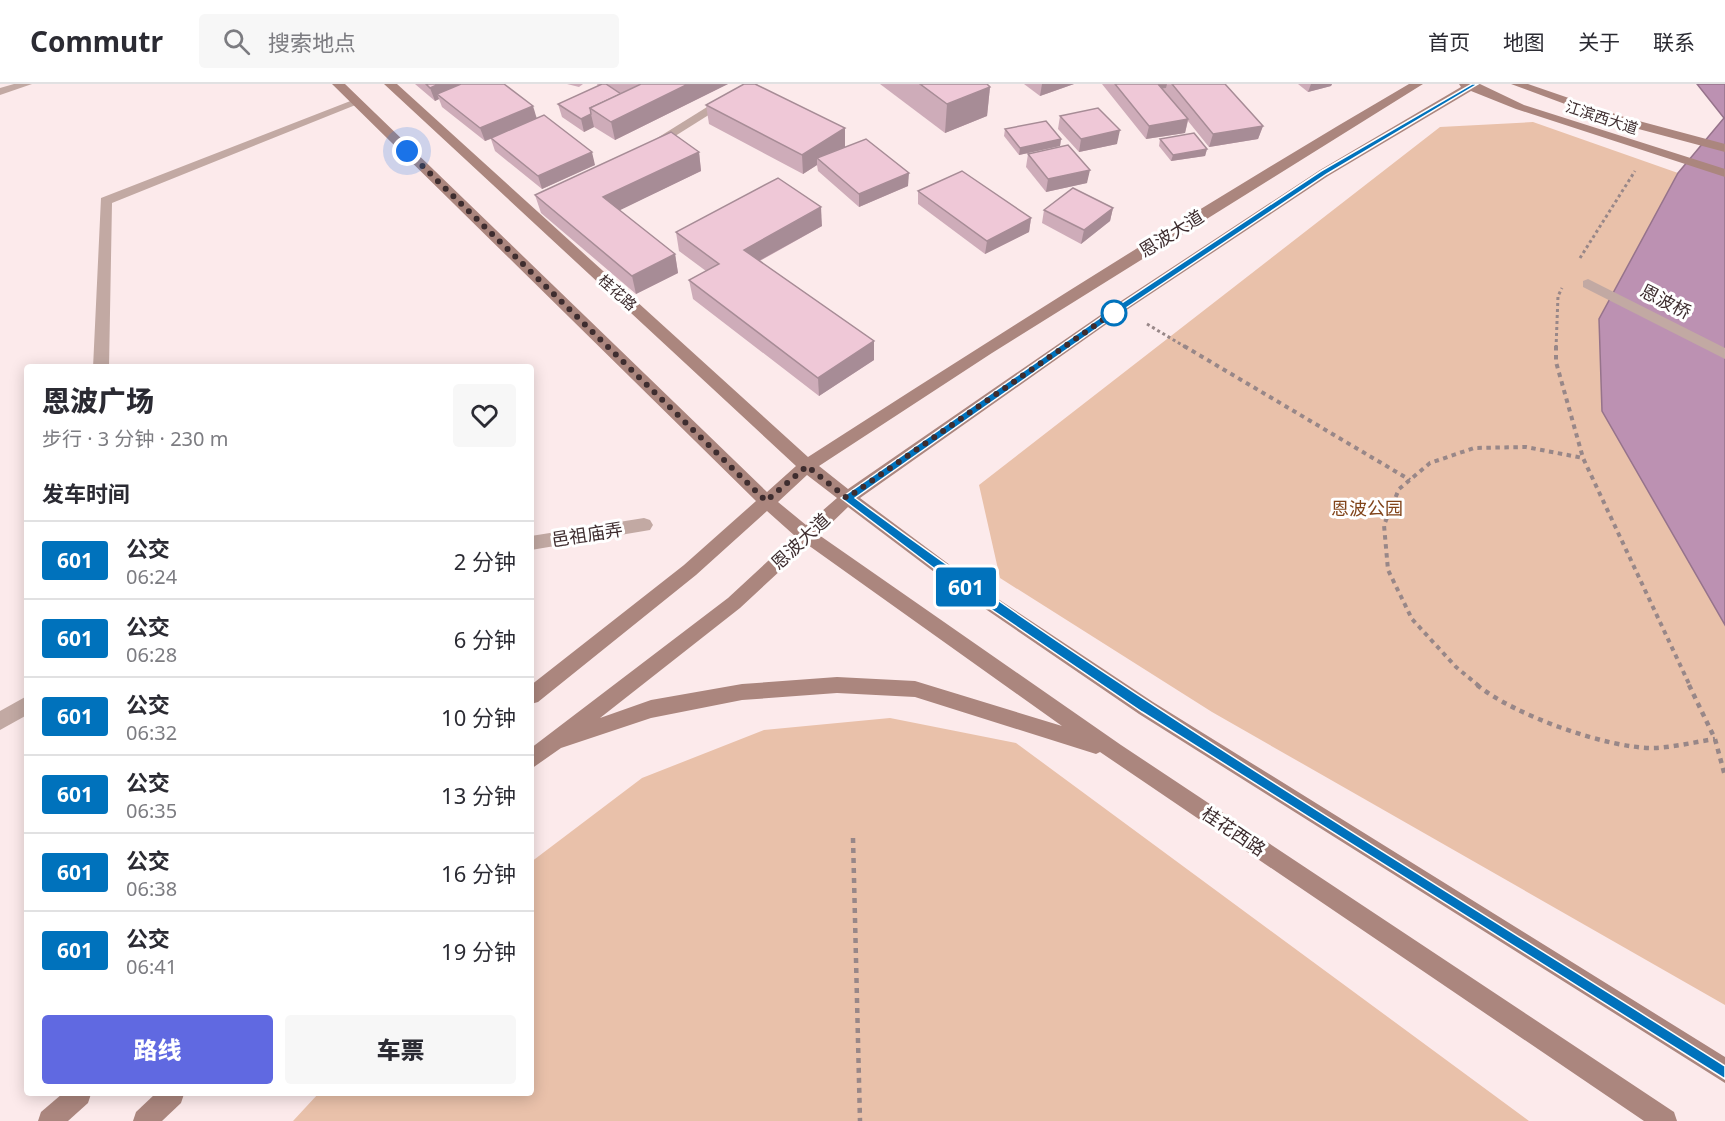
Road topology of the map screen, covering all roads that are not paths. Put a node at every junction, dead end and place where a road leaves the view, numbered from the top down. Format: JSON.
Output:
{"nodes":[{"id":1,"x":26,"y":84,"type":"edge"},
{"id":2,"x":338,"y":84,"type":"edge"},
{"id":3,"x":390,"y":84,"type":"edge"},
{"id":4,"x":752,"y":84,"type":"edge"},
{"id":5,"x":1417,"y":84,"type":"edge"},
{"id":6,"x":1517,"y":84,"type":"edge"},
{"id":7,"x":1470,"y":85,"type":"edge"},
{"id":8,"x":0,"y":92,"type":"edge"},
{"id":9,"x":357,"y":102,"type":"junction"},
{"id":10,"x":1725,"y":148,"type":"edge"},
{"id":11,"x":643,"y":151,"type":"edge"},
{"id":12,"x":1725,"y":173,"type":"edge"},
{"id":13,"x":1588,"y":284,"type":"dead end"},
{"id":14,"x":1725,"y":354,"type":"edge"},
{"id":15,"x":101,"y":364,"type":"edge"},
{"id":16,"x":807,"y":466,"type":"junction"},
{"id":17,"x":847,"y":498,"type":"junction"},
{"id":18,"x":766,"y":501,"type":"junction"},
{"id":19,"x":644,"y":525,"type":"dead end"},
{"id":20,"x":806,"y":535,"type":"junction"},
{"id":21,"x":534,"y":543,"type":"edge"},
{"id":22,"x":534,"y":694,"type":"edge"},
{"id":23,"x":24,"y":707,"type":"edge"},
{"id":24,"x":0,"y":721,"type":"edge"},
{"id":25,"x":548,"y":745,"type":"junction"},
{"id":26,"x":1114,"y":751,"type":"junction"},
{"id":27,"x":534,"y":757,"type":"edge"},
{"id":28,"x":1725,"y":1071,"type":"edge"},
{"id":29,"x":77,"y":1096,"type":"edge"},
{"id":30,"x":170,"y":1096,"type":"edge"},
{"id":31,"x":50,"y":1121,"type":"edge"},
{"id":32,"x":145,"y":1121,"type":"edge"},
{"id":33,"x":1665,"y":1121,"type":"edge"}],
"edges":[{"from":1,"to":8,"type":"street"},
{"from":2,"to":9,"type":"main road","name":"桂花西路"},
{"from":3,"to":16,"type":"main road","name":"桂花路"},
{"from":4,"to":11,"type":"street"},
{"from":5,"to":16,"type":"main road","name":"恩波大道"},
{"from":6,"to":10,"type":"main road","name":"江滨西大道"},
{"from":7,"to":12,"type":"main road","name":"江滨西大道"},
{"from":7,"to":17,"type":"main road","name":"恩波大道"},
{"from":9,"to":15,"type":"street"},
{"from":9,"to":18,"type":"main road","name":"桂花西路"},
{"from":13,"to":14,"type":"street","name":"恩波桥"},
{"from":16,"to":17,"type":"main road","name":"桂花路"},
{"from":16,"to":18,"type":"main road","name":"恩波大道"},
{"from":17,"to":20,"type":"main road","name":"恩波大道"},
{"from":17,"to":28,"type":"main road"},
{"from":18,"to":20,"type":"main road","name":"桂花西路"},
{"from":18,"to":22,"type":"main road","name":"恩波大道"},
{"from":19,"to":21,"type":"street","name":"邑祖庙弄"},
{"from":20,"to":25,"type":"main road","name":"恩波大道"},
{"from":20,"to":26,"type":"main road","name":"桂花西路"},
{"from":23,"to":24,"type":"street"},
{"from":25,"to":26,"type":"main road"},
{"from":25,"to":27,"type":"main road","name":"恩波大道"},
{"from":26,"to":33,"type":"main road","name":"桂花西路"},
{"from":29,"to":31,"type":"main road"},
{"from":30,"to":32,"type":"main road"}]}
